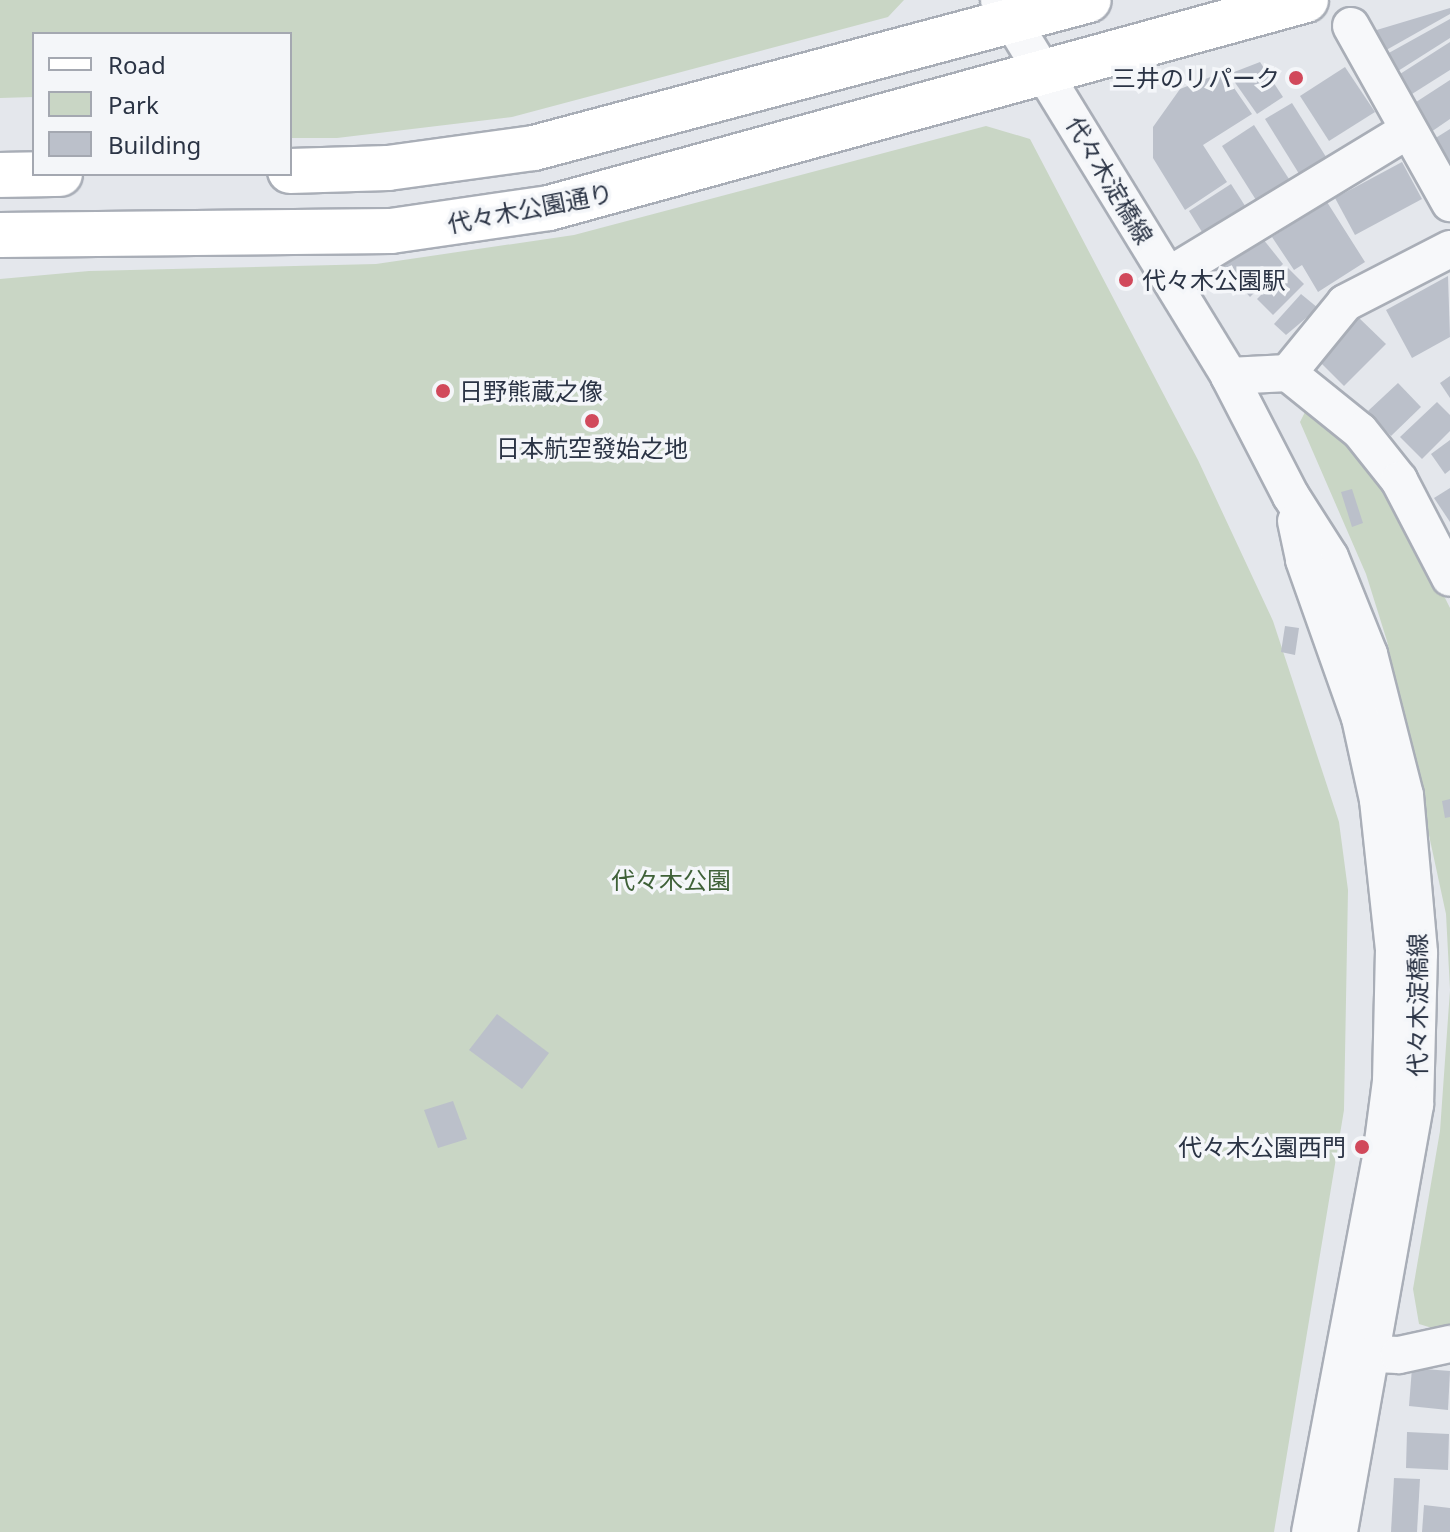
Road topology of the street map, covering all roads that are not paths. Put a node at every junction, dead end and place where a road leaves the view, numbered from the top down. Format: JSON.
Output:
{"nodes":[{"id":1,"x":1089,"y":0,"type":"edge"},
{"id":2,"x":1306,"y":0,"type":"edge"},
{"id":3,"x":1006,"y":10,"type":"edge"},
{"id":4,"x":1351,"y":26,"type":"dead end"},
{"id":5,"x":1045,"y":73,"type":"junction"},
{"id":6,"x":1408,"y":130,"type":"junction"},
{"id":7,"x":292,"y":171,"type":"edge"},
{"id":8,"x":32,"y":174,"type":"edge"},
{"id":9,"x":0,"y":175,"type":"edge"},
{"id":10,"x":1450,"y":203,"type":"edge"},
{"id":11,"x":0,"y":235,"type":"edge"},
{"id":12,"x":1449,"y":253,"type":"edge"},
{"id":13,"x":1168,"y":276,"type":"junction"},
{"id":14,"x":1288,"y":373,"type":"junction"},
{"id":15,"x":1229,"y":376,"type":"junction"},
{"id":16,"x":1291,"y":496,"type":"junction"},
{"id":17,"x":1450,"y":578,"type":"edge"},
{"id":18,"x":1450,"y":1344,"type":"edge"},
{"id":19,"x":1373,"y":1354,"type":"junction"},
{"id":20,"x":1310,"y":1532,"type":"edge"},
{"id":21,"x":1339,"y":1532,"type":"edge"}],
"edges":[{"from":1,"to":3,"type":"main road"},
{"from":2,"to":5,"type":"main road","name":"代々木公園通り"},
{"from":3,"to":5,"type":"street","name":"代々木淀橋線"},
{"from":3,"to":7,"type":"main road"},
{"from":4,"to":6,"type":"street"},
{"from":5,"to":11,"type":"main road","name":"代々木公園通り"},
{"from":5,"to":13,"type":"street","name":"代々木淀橋線"},
{"from":6,"to":10,"type":"street"},
{"from":6,"to":13,"type":"street"},
{"from":8,"to":9,"type":"main road"},
{"from":12,"to":14,"type":"street"},
{"from":13,"to":15,"type":"street","name":"代々木淀橋線"},
{"from":14,"to":15,"type":"street"},
{"from":14,"to":17,"type":"street"},
{"from":15,"to":16,"type":"street","name":"代々木淀橋線"},
{"from":16,"to":19,"type":"street","name":"代々木淀橋線"},
{"from":16,"to":20,"type":"street","name":"代々木淀橋線"},
{"from":18,"to":19,"type":"street"},
{"from":19,"to":21,"type":"street","name":"代々木淀橋線"}]}
